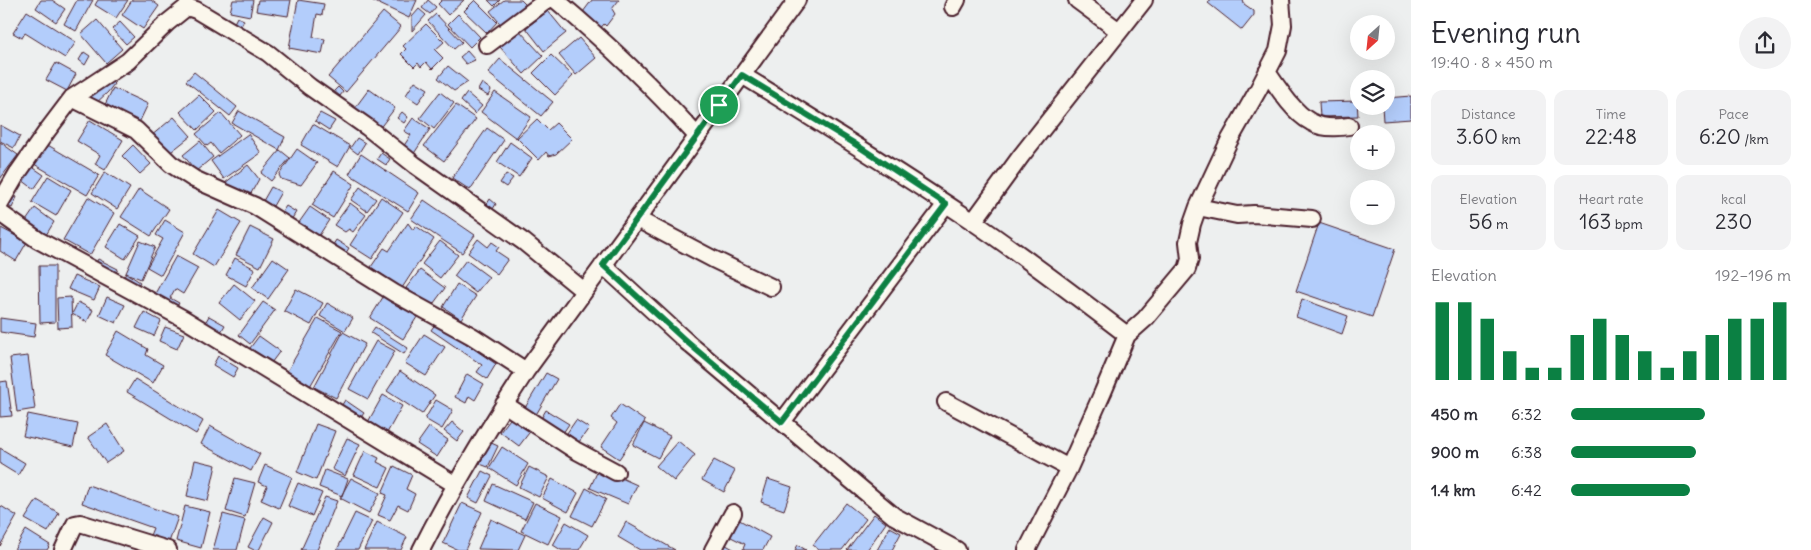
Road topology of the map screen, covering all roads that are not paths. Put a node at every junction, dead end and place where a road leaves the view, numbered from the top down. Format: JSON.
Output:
{"nodes":[{"id":1,"x":547,"y":0,"type":"edge"},
{"id":2,"x":556,"y":0,"type":"edge"},
{"id":3,"x":797,"y":0,"type":"edge"},
{"id":4,"x":1077,"y":0,"type":"edge"},
{"id":5,"x":1144,"y":0,"type":"edge"},
{"id":6,"x":1281,"y":0,"type":"edge"},
{"id":7,"x":1119,"y":31,"type":"junction"},
{"id":8,"x":487,"y":46,"type":"dead end"},
{"id":9,"x":1267,"y":72,"type":"junction"},
{"id":10,"x":742,"y":75,"type":"junction"},
{"id":11,"x":72,"y":98,"type":"junction"},
{"id":12,"x":1349,"y":126,"type":"dead end"},
{"id":13,"x":697,"y":136,"type":"junction"},
{"id":14,"x":0,"y":203,"type":"edge"},
{"id":15,"x":946,"y":204,"type":"junction"},
{"id":16,"x":1198,"y":207,"type":"junction"},
{"id":17,"x":0,"y":213,"type":"edge"},
{"id":18,"x":638,"y":219,"type":"junction"},
{"id":19,"x":1312,"y":219,"type":"dead end"},
{"id":20,"x":973,"y":222,"type":"junction"},
{"id":21,"x":603,"y":265,"type":"junction"},
{"id":22,"x":771,"y":287,"type":"dead end"},
{"id":23,"x":584,"y":291,"type":"junction"},
{"id":24,"x":1127,"y":335,"type":"junction"},
{"id":25,"x":526,"y":371,"type":"junction"},
{"id":26,"x":946,"y":402,"type":"dead end"},
{"id":27,"x":504,"y":404,"type":"junction"},
{"id":28,"x":782,"y":422,"type":"junction"},
{"id":29,"x":1069,"y":468,"type":"junction"},
{"id":30,"x":616,"y":472,"type":"dead end"},
{"id":31,"x":456,"y":485,"type":"junction"},
{"id":32,"x":733,"y":513,"type":"dead end"},
{"id":33,"x":63,"y":550,"type":"edge"},
{"id":34,"x":168,"y":550,"type":"edge"},
{"id":35,"x":422,"y":550,"type":"edge"},
{"id":36,"x":713,"y":550,"type":"edge"},
{"id":37,"x":957,"y":550,"type":"edge"},
{"id":38,"x":1027,"y":550,"type":"edge"}],
"edges":[{"from":1,"to":8,"type":"street"},
{"from":2,"to":13,"type":"street"},
{"from":3,"to":10,"type":"street"},
{"from":4,"to":7,"type":"street"},
{"from":5,"to":7,"type":"street"},
{"from":6,"to":9,"type":"street"},
{"from":7,"to":20,"type":"street"},
{"from":9,"to":12,"type":"street"},
{"from":9,"to":16,"type":"street"},
{"from":10,"to":13,"type":"street"},
{"from":10,"to":15,"type":"street"},
{"from":11,"to":14,"type":"street"},
{"from":11,"to":23,"type":"street"},
{"from":11,"to":25,"type":"street"},
{"from":13,"to":18,"type":"street"},
{"from":15,"to":20,"type":"street"},
{"from":15,"to":28,"type":"street"},
{"from":16,"to":19,"type":"street"},
{"from":16,"to":24,"type":"street"},
{"from":17,"to":31,"type":"street"},
{"from":18,"to":21,"type":"street"},
{"from":18,"to":22,"type":"street"},
{"from":20,"to":24,"type":"street"},
{"from":21,"to":23,"type":"street"},
{"from":21,"to":28,"type":"street"},
{"from":23,"to":25,"type":"street"},
{"from":24,"to":29,"type":"street"},
{"from":25,"to":27,"type":"street"},
{"from":26,"to":29,"type":"street"},
{"from":27,"to":30,"type":"street"},
{"from":27,"to":31,"type":"street"},
{"from":28,"to":37,"type":"street"},
{"from":29,"to":38,"type":"street"},
{"from":31,"to":35,"type":"street"},
{"from":32,"to":36,"type":"street"},
{"from":33,"to":34,"type":"street"}]}
